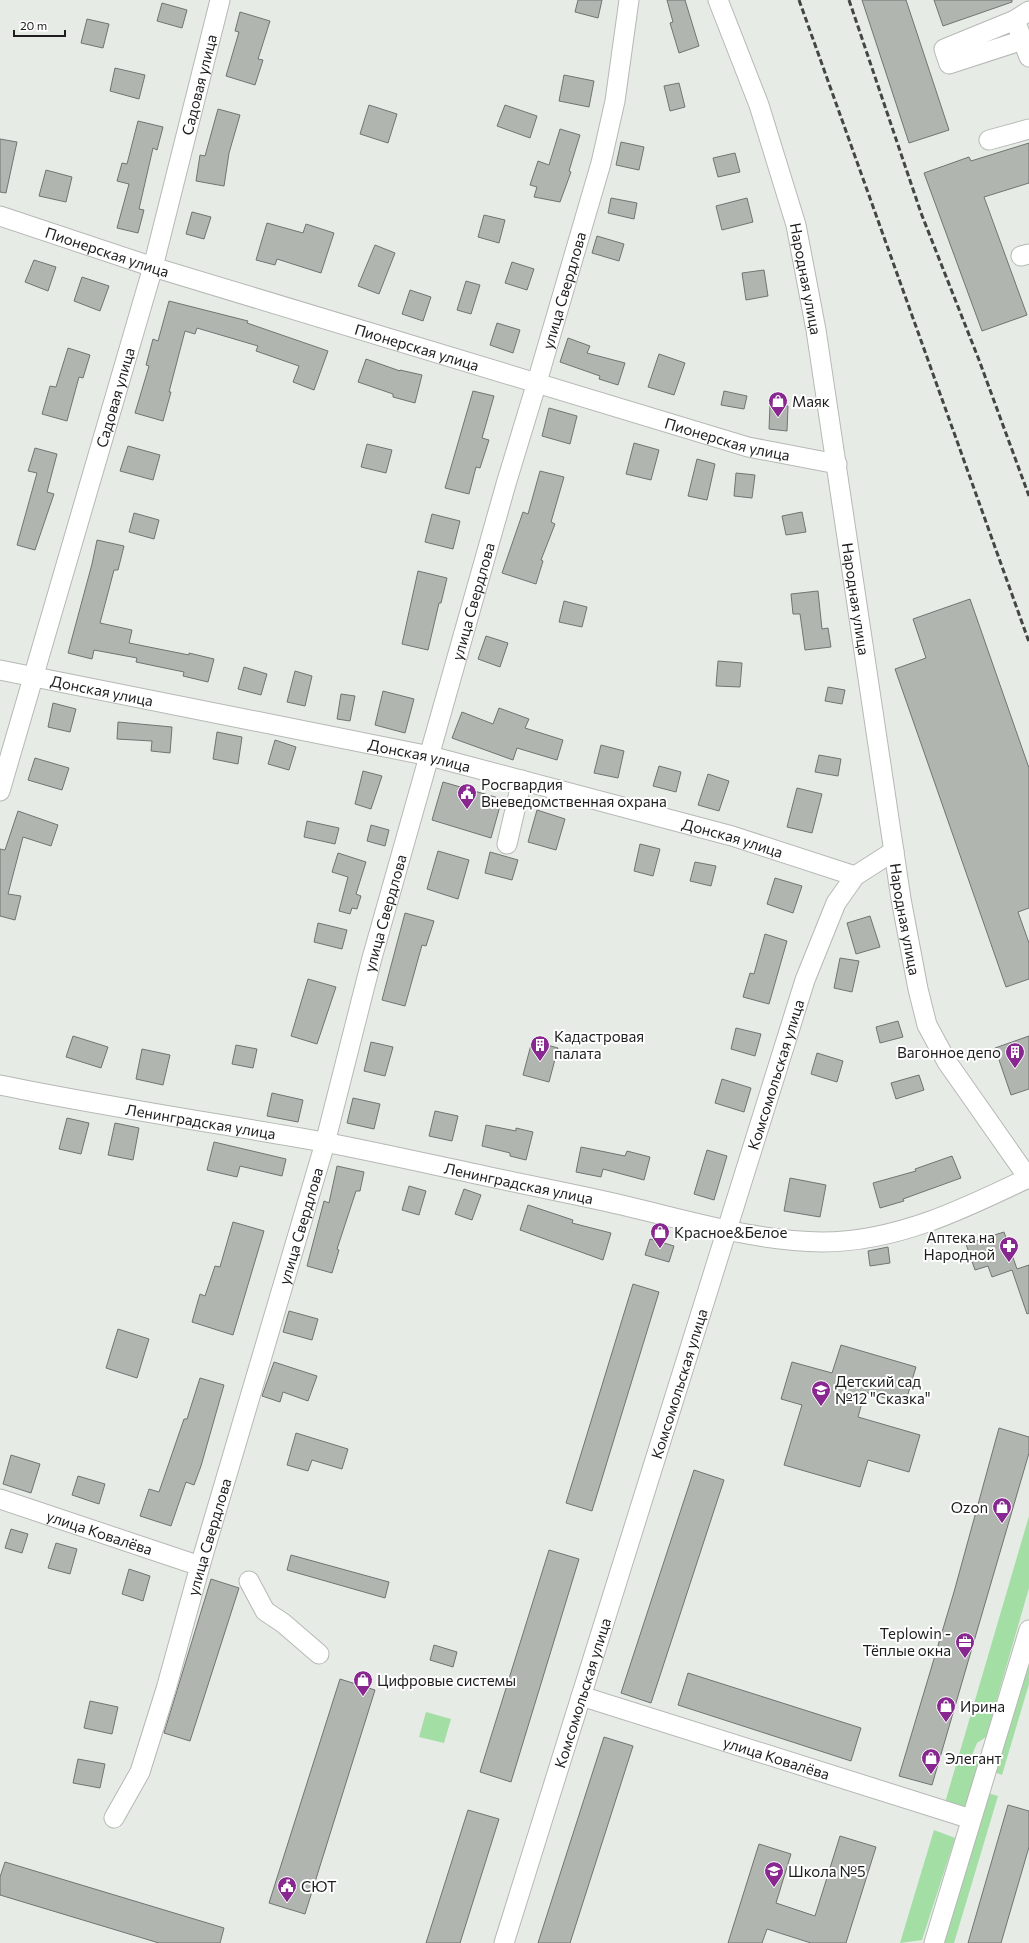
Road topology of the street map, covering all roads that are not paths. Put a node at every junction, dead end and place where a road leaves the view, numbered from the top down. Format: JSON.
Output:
{"nodes":[{"id":1,"x":220,"y":0,"type":"edge"},
{"id":2,"x":629,"y":0,"type":"edge"},
{"id":3,"x":718,"y":0,"type":"edge"},
{"id":4,"x":1022,"y":16,"type":"edge"},
{"id":5,"x":1026,"y":48,"type":"edge"},
{"id":6,"x":1029,"y":129,"type":"edge"},
{"id":7,"x":989,"y":140,"type":"dead end"},
{"id":8,"x":0,"y":216,"type":"edge"},
{"id":9,"x":153,"y":267,"type":"junction"},
{"id":10,"x":537,"y":382,"type":"junction"},
{"id":11,"x":837,"y":464,"type":"junction"},
{"id":12,"x":0,"y":670,"type":"edge"},
{"id":13,"x":32,"y":678,"type":"junction"},
{"id":14,"x":430,"y":756,"type":"junction"},
{"id":15,"x":522,"y":780,"type":"junction"},
{"id":16,"x":0,"y":791,"type":"edge"},
{"id":17,"x":507,"y":844,"type":"dead end"},
{"id":18,"x":894,"y":851,"type":"junction"},
{"id":19,"x":855,"y":876,"type":"junction"},
{"id":20,"x":0,"y":1084,"type":"edge"},
{"id":21,"x":325,"y":1143,"type":"junction"},
{"id":22,"x":1029,"y":1179,"type":"edge"},
{"id":23,"x":727,"y":1230,"type":"junction"},
{"id":24,"x":0,"y":1499,"type":"edge"},
{"id":25,"x":200,"y":1566,"type":"junction"},
{"id":26,"x":249,"y":1581,"type":"dead end"},
{"id":27,"x":1029,"y":1630,"type":"edge"},
{"id":28,"x":319,"y":1654,"type":"dead end"},
{"id":29,"x":581,"y":1696,"type":"junction"},
{"id":30,"x":114,"y":1818,"type":"dead end"},
{"id":31,"x":971,"y":1820,"type":"junction"},
{"id":32,"x":504,"y":1943,"type":"edge"},
{"id":33,"x":934,"y":1943,"type":"edge"}],
"edges":[{"from":1,"to":9,"type":"street","name":"Садовая улица"},
{"from":2,"to":10,"type":"street","name":"улица Свердлова"},
{"from":3,"to":11,"type":"street","name":"Народная улица"},
{"from":4,"to":5,"type":"street"},
{"from":4,"to":5,"type":"street"},
{"from":6,"to":7,"type":"street"},
{"from":8,"to":9,"type":"street","name":"Пионерская улица"},
{"from":9,"to":10,"type":"street","name":"Пионерская улица"},
{"from":9,"to":13,"type":"street","name":"Садовая улица"},
{"from":10,"to":11,"type":"street","name":"Пионерская улица"},
{"from":10,"to":14,"type":"street","name":"улица Свердлова"},
{"from":11,"to":18,"type":"street","name":"Народная улица"},
{"from":12,"to":13,"type":"street","name":"Донская улица"},
{"from":13,"to":14,"type":"street","name":"Донская улица"},
{"from":13,"to":16,"type":"street","name":"Садовая улица"},
{"from":14,"to":15,"type":"street","name":"Донская улица"},
{"from":14,"to":21,"type":"street","name":"улица Свердлова"},
{"from":15,"to":17,"type":"street"},
{"from":15,"to":19,"type":"street","name":"Донская улица"},
{"from":18,"to":19,"type":"street","name":"Комсомольская улица"},
{"from":18,"to":22,"type":"street","name":"Народная улица"},
{"from":19,"to":23,"type":"street","name":"Комсомольская улица"},
{"from":20,"to":21,"type":"street","name":"Ленинградская улица"},
{"from":21,"to":23,"type":"street","name":"Ленинградская улица"},
{"from":21,"to":25,"type":"street","name":"улица Свердлова"},
{"from":22,"to":23,"type":"street","name":"Ленинградская улица"},
{"from":23,"to":29,"type":"street","name":"Комсомольская улица"},
{"from":24,"to":25,"type":"street","name":"улица Ковалёва"},
{"from":25,"to":30,"type":"street","name":"улица Свердлова"},
{"from":26,"to":28,"type":"street"},
{"from":27,"to":31,"type":"street"},
{"from":29,"to":31,"type":"street","name":"улица Ковалёва"},
{"from":29,"to":32,"type":"street","name":"Комсомольская улица"},
{"from":31,"to":33,"type":"street"}]}
